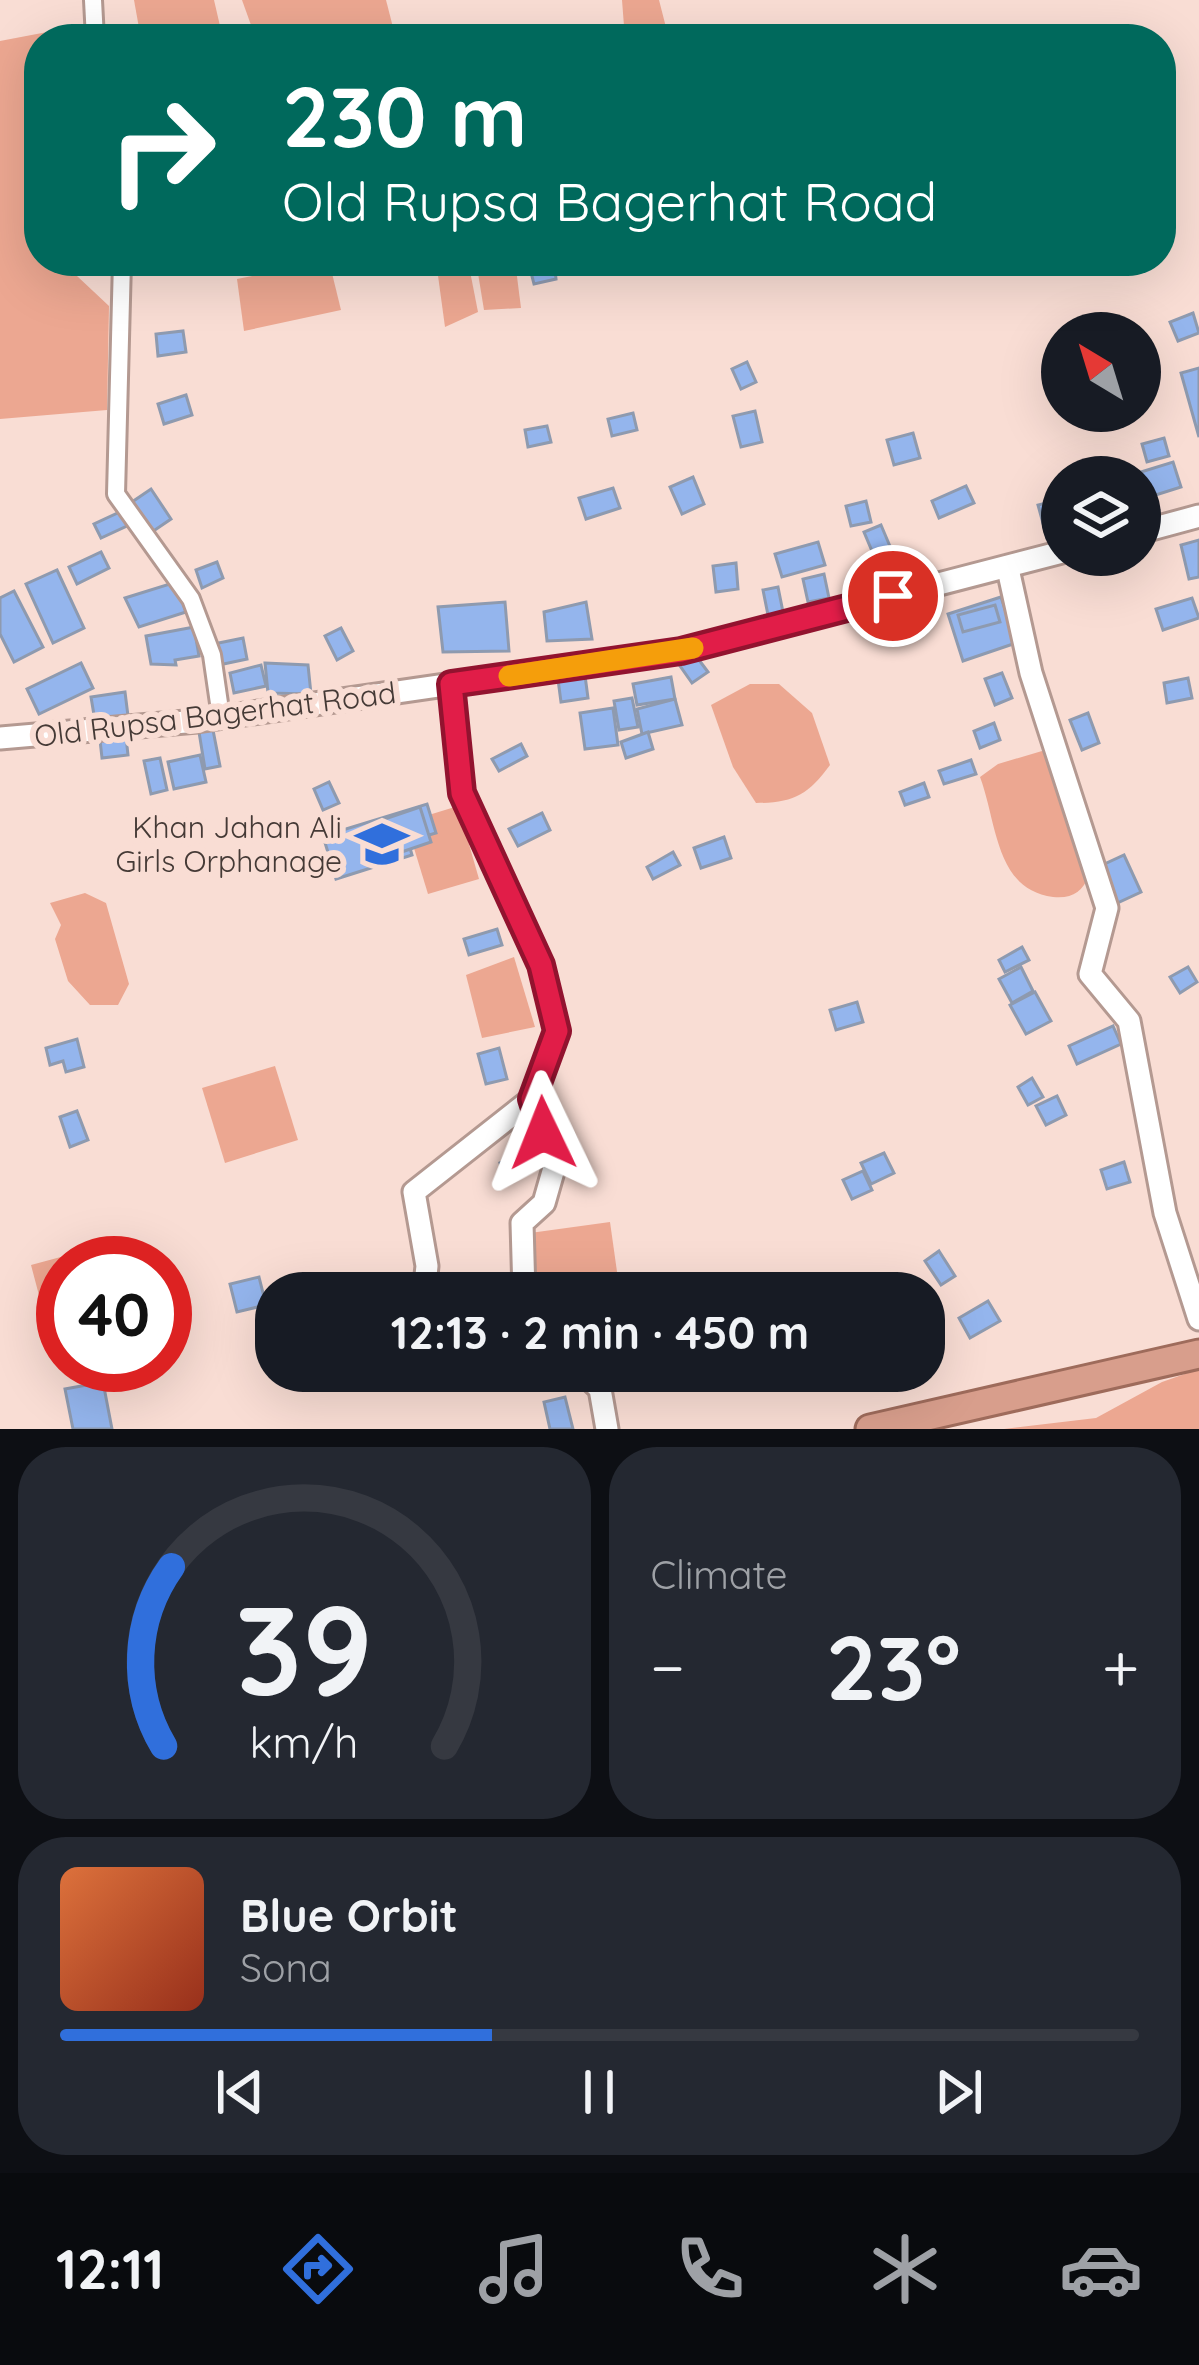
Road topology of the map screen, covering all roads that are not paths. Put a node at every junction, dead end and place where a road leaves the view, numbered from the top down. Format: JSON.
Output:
{"nodes":[{"id":1,"x":122,"y":276,"type":"edge"},
{"id":2,"x":1199,"y":516,"type":"edge"},
{"id":3,"x":1161,"y":526,"type":"edge"},
{"id":4,"x":1041,"y":557,"type":"edge"},
{"id":5,"x":1008,"y":568,"type":"dead end"},
{"id":6,"x":451,"y":684,"type":"junction"},
{"id":7,"x":221,"y":717,"type":"junction"},
{"id":8,"x":0,"y":738,"type":"edge"},
{"id":9,"x":532,"y":1099,"type":"junction"},
{"id":10,"x":427,"y":1272,"type":"edge"},
{"id":11,"x":523,"y":1272,"type":"edge"},
{"id":12,"x":1199,"y":1319,"type":"edge"},
{"id":13,"x":1199,"y":1354,"type":"edge"},
{"id":14,"x":601,"y":1392,"type":"edge"},
{"id":15,"x":607,"y":1429,"type":"edge"},
{"id":16,"x":870,"y":1429,"type":"edge"}],
"edges":[{"from":1,"to":7,"type":"street"},
{"from":2,"to":3,"type":"street"},
{"from":4,"to":6,"type":"street","name":"Old Rupsa Bagerhat Road"},
{"from":5,"to":12,"type":"street"},
{"from":6,"to":7,"type":"street","name":"Old Rupsa Bagerhat Road"},
{"from":6,"to":9,"type":"street"},
{"from":7,"to":8,"type":"street","name":"Old Rupsa Bagerhat Road"},
{"from":9,"to":10,"type":"street"},
{"from":9,"to":11,"type":"street"},
{"from":13,"to":16,"type":"highway"},
{"from":14,"to":15,"type":"street"}]}
